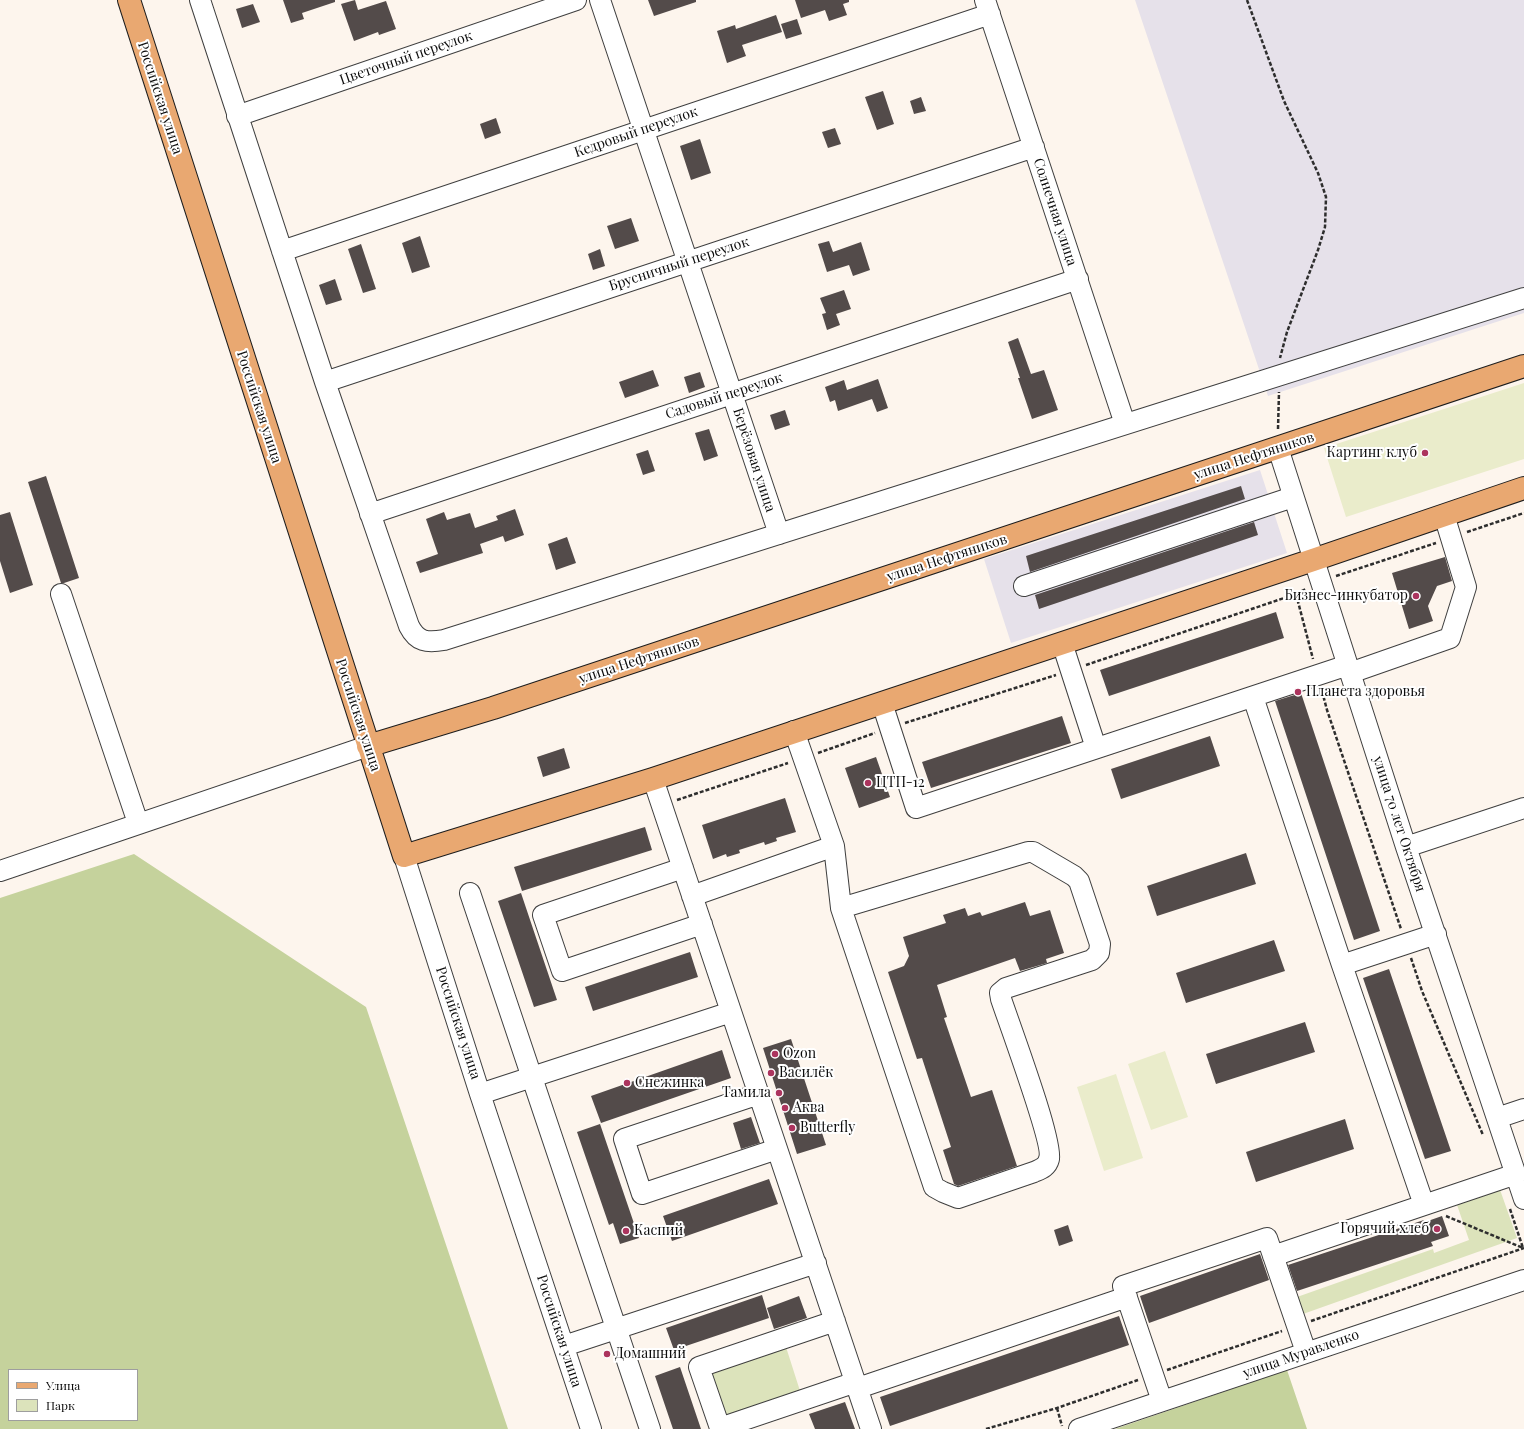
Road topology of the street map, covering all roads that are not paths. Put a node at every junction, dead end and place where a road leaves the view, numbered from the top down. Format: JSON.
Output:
{"nodes":[{"id":1,"x":129,"y":0,"type":"edge"},
{"id":2,"x":200,"y":0,"type":"edge"},
{"id":3,"x":576,"y":0,"type":"edge"},
{"id":4,"x":600,"y":0,"type":"edge"},
{"id":5,"x":988,"y":7,"type":"edge"},
{"id":6,"x":237,"y":116,"type":"junction"},
{"id":7,"x":644,"y":130,"type":"junction"},
{"id":8,"x":1034,"y":147,"type":"junction"},
{"id":9,"x":282,"y":251,"type":"junction"},
{"id":10,"x":688,"y":261,"type":"junction"},
{"id":11,"x":1078,"y":279,"type":"junction"},
{"id":12,"x":1524,"y":298,"type":"edge"},
{"id":13,"x":1524,"y":366,"type":"edge"},
{"id":14,"x":325,"y":382,"type":"junction"},
{"id":15,"x":732,"y":394,"type":"junction"},
{"id":16,"x":1125,"y":424,"type":"junction"},
{"id":17,"x":1278,"y":448,"type":"junction"},
{"id":18,"x":1524,"y":488,"type":"edge"},
{"id":19,"x":1293,"y":497,"type":"junction"},
{"id":20,"x":370,"y":514,"type":"junction"},
{"id":21,"x":1444,"y":515,"type":"junction"},
{"id":22,"x":779,"y":534,"type":"junction"},
{"id":23,"x":1313,"y":560,"type":"junction"},
{"id":24,"x":1024,"y":586,"type":"dead end"},
{"id":25,"x":60,"y":594,"type":"dead end"},
{"id":26,"x":1062,"y":643,"type":"junction"},
{"id":27,"x":1349,"y":669,"type":"junction"},
{"id":28,"x":1253,"y":697,"type":"junction"},
{"id":29,"x":882,"y":703,"type":"junction"},
{"id":30,"x":794,"y":731,"type":"junction"},
{"id":31,"x":368,"y":746,"type":"junction"},
{"id":32,"x":1096,"y":748,"type":"junction"},
{"id":33,"x":653,"y":779,"type":"junction"},
{"id":34,"x":1524,"y":808,"type":"edge"},
{"id":35,"x":138,"y":823,"type":"junction"},
{"id":36,"x":834,"y":846,"type":"junction"},
{"id":37,"x":1406,"y":847,"type":"junction"},
{"id":38,"x":404,"y":856,"type":"junction"},
{"id":39,"x":683,"y":868,"type":"junction"},
{"id":40,"x":0,"y":870,"type":"edge"},
{"id":41,"x":470,"y":893,"type":"dead end"},
{"id":42,"x":692,"y":896,"type":"junction"},
{"id":43,"x":841,"y":908,"type":"junction"},
{"id":44,"x":702,"y":924,"type":"junction"},
{"id":45,"x":1436,"y":934,"type":"junction"},
{"id":46,"x":1342,"y":965,"type":"junction"},
{"id":47,"x":731,"y":1012,"type":"junction"},
{"id":48,"x":531,"y":1078,"type":"junction"},
{"id":49,"x":480,"y":1094,"type":"junction"},
{"id":50,"x":759,"y":1094,"type":"junction"},
{"id":51,"x":1524,"y":1109,"type":"edge"},
{"id":52,"x":1498,"y":1118,"type":"junction"},
{"id":53,"x":777,"y":1149,"type":"junction"},
{"id":54,"x":1516,"y":1174,"type":"junction"},
{"id":55,"x":1516,"y":1203,"type":"edge"},
{"id":56,"x":1423,"y":1205,"type":"junction"},
{"id":57,"x":1274,"y":1256,"type":"junction"},
{"id":58,"x":816,"y":1263,"type":"junction"},
{"id":59,"x":1524,"y":1280,"type":"edge"},
{"id":60,"x":1127,"y":1297,"type":"junction"},
{"id":61,"x":835,"y":1322,"type":"junction"},
{"id":62,"x":616,"y":1329,"type":"junction"},
{"id":63,"x":564,"y":1346,"type":"junction"},
{"id":64,"x":1306,"y":1352,"type":"junction"},
{"id":65,"x":857,"y":1385,"type":"junction"},
{"id":66,"x":1162,"y":1401,"type":"junction"},
{"id":67,"x":591,"y":1429,"type":"edge"},
{"id":68,"x":650,"y":1429,"type":"edge"},
{"id":69,"x":871,"y":1429,"type":"edge"},
{"id":70,"x":1079,"y":1429,"type":"edge"}],
"edges":[{"from":1,"to":31,"type":"main road","name":"Российская улица"},
{"from":2,"to":6,"type":"street"},
{"from":3,"to":6,"type":"street","name":"Цветочный переулок"},
{"from":4,"to":7,"type":"street","name":"Берёзовая улица"},
{"from":5,"to":7,"type":"street","name":"Кедровый переулок"},
{"from":5,"to":8,"type":"street","name":"Солнечная улица"},
{"from":6,"to":9,"type":"street"},
{"from":7,"to":9,"type":"street","name":"Кедровый переулок"},
{"from":7,"to":10,"type":"street","name":"Берёзовая улица"},
{"from":8,"to":10,"type":"street","name":"Брусничный переулок"},
{"from":8,"to":11,"type":"street","name":"Солнечная улица"},
{"from":9,"to":14,"type":"street"},
{"from":10,"to":14,"type":"street","name":"Брусничный переулок"},
{"from":10,"to":15,"type":"street","name":"Берёзовая улица"},
{"from":11,"to":15,"type":"street","name":"Садовый переулок"},
{"from":11,"to":16,"type":"street","name":"Солнечная улица"},
{"from":12,"to":16,"type":"street"},
{"from":13,"to":17,"type":"main road","name":"улица Нефтяников"},
{"from":14,"to":20,"type":"street"},
{"from":15,"to":20,"type":"street","name":"Садовый переулок"},
{"from":15,"to":22,"type":"street","name":"Берёзовая улица"},
{"from":16,"to":22,"type":"street"},
{"from":17,"to":19,"type":"street","name":"улица 70 лет Октября"},
{"from":17,"to":31,"type":"main road","name":"улица Нефтяников"},
{"from":18,"to":21,"type":"main road"},
{"from":19,"to":23,"type":"street","name":"улица 70 лет Октября"},
{"from":19,"to":24,"type":"street"},
{"from":20,"to":22,"type":"street"},
{"from":21,"to":23,"type":"main road"},
{"from":21,"to":27,"type":"street"},
{"from":23,"to":26,"type":"main road"},
{"from":23,"to":27,"type":"street","name":"улица 70 лет Октября"},
{"from":25,"to":35,"type":"street"},
{"from":26,"to":29,"type":"main road"},
{"from":26,"to":32,"type":"street"},
{"from":27,"to":28,"type":"street"},
{"from":27,"to":37,"type":"street","name":"улица 70 лет Октября"},
{"from":28,"to":32,"type":"street"},
{"from":28,"to":46,"type":"street"},
{"from":29,"to":30,"type":"main road"},
{"from":29,"to":32,"type":"street"},
{"from":30,"to":33,"type":"main road"},
{"from":30,"to":36,"type":"street"},
{"from":31,"to":35,"type":"street"},
{"from":31,"to":38,"type":"main road","name":"Российская улица"},
{"from":33,"to":38,"type":"main road"},
{"from":33,"to":39,"type":"street"},
{"from":34,"to":37,"type":"street"},
{"from":35,"to":40,"type":"street"},
{"from":36,"to":42,"type":"street"},
{"from":36,"to":43,"type":"street"},
{"from":37,"to":45,"type":"street","name":"улица 70 лет Октября"},
{"from":38,"to":49,"type":"street","name":"Российская улица"},
{"from":39,"to":42,"type":"street"},
{"from":39,"to":44,"type":"street"},
{"from":41,"to":48,"type":"street"},
{"from":42,"to":44,"type":"street"},
{"from":43,"to":43,"type":"street"},
{"from":44,"to":47,"type":"street"},
{"from":45,"to":46,"type":"street"},
{"from":45,"to":52,"type":"street","name":"улица 70 лет Октября"},
{"from":46,"to":56,"type":"street"},
{"from":47,"to":48,"type":"street"},
{"from":47,"to":50,"type":"street"},
{"from":48,"to":49,"type":"street"},
{"from":48,"to":62,"type":"street"},
{"from":49,"to":63,"type":"street","name":"Российская улица"},
{"from":50,"to":53,"type":"street"},
{"from":50,"to":53,"type":"street"},
{"from":51,"to":52,"type":"street"},
{"from":52,"to":54,"type":"street","name":"улица 70 лет Октября"},
{"from":53,"to":58,"type":"street"},
{"from":54,"to":55,"type":"street","name":"улица 70 лет Октября"},
{"from":54,"to":56,"type":"street"},
{"from":56,"to":57,"type":"street"},
{"from":57,"to":60,"type":"street"},
{"from":57,"to":64,"type":"street"},
{"from":58,"to":61,"type":"street"},
{"from":58,"to":62,"type":"street"},
{"from":59,"to":64,"type":"street","name":"улица Муравленко"},
{"from":60,"to":65,"type":"street"},
{"from":60,"to":66,"type":"street"},
{"from":61,"to":65,"type":"street"},
{"from":61,"to":65,"type":"street"},
{"from":62,"to":63,"type":"street"},
{"from":62,"to":68,"type":"street"},
{"from":63,"to":67,"type":"street","name":"Российская улица"},
{"from":64,"to":66,"type":"street","name":"улица Муравленко"},
{"from":65,"to":69,"type":"street"},
{"from":66,"to":70,"type":"street","name":"улица Муравленко"}]}
